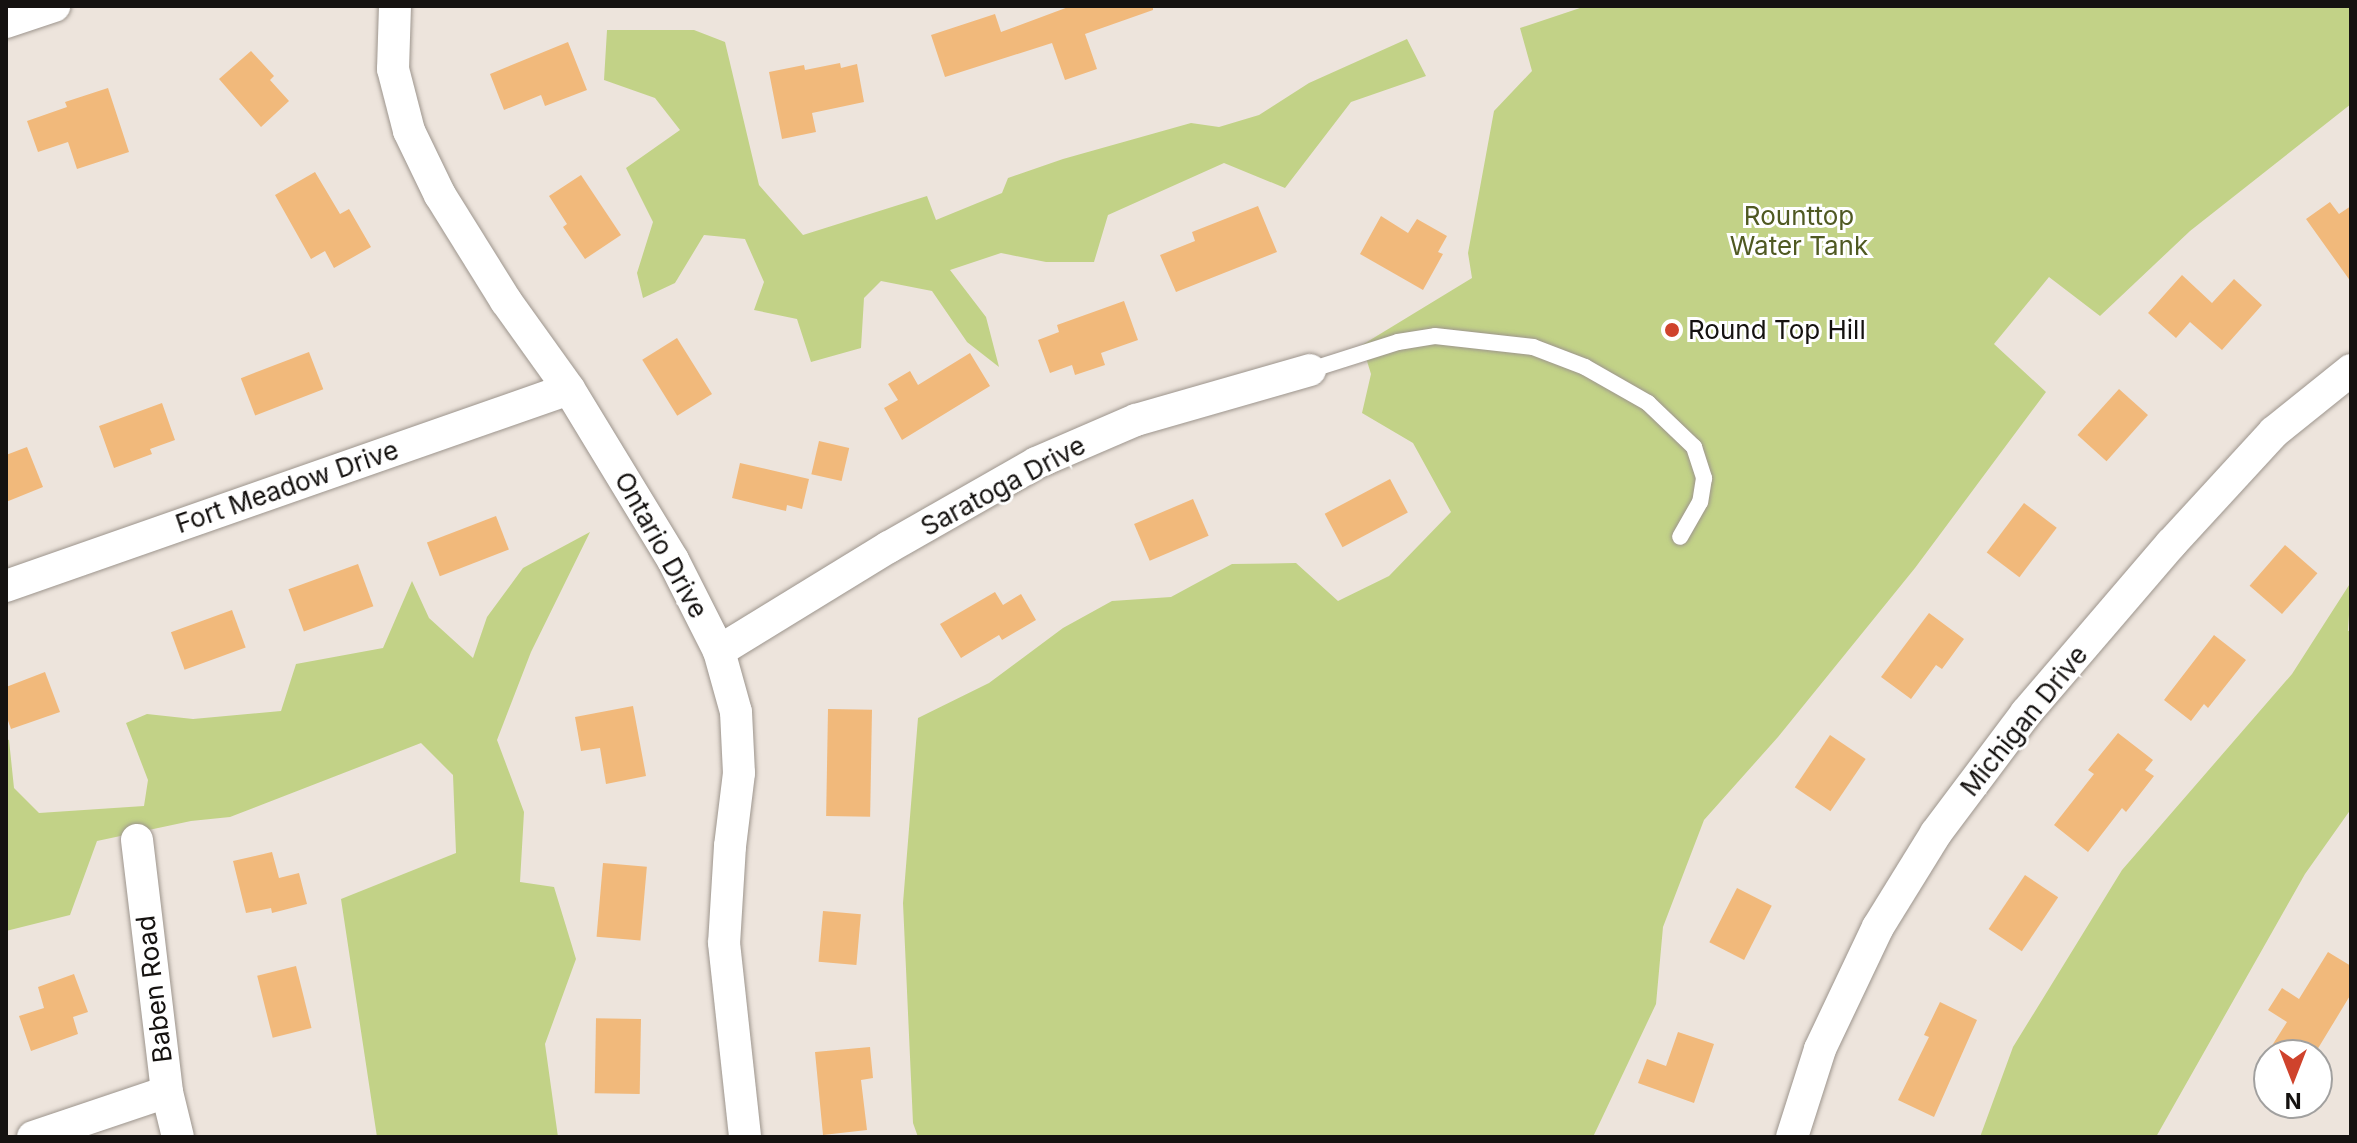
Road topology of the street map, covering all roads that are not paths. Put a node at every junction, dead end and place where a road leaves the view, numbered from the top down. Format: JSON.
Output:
{"nodes":[{"id":1,"x":54,"y":6,"type":"edge"},
{"id":2,"x":395,"y":6,"type":"edge"},
{"id":3,"x":6,"y":22,"type":"edge"},
{"id":4,"x":1310,"y":370,"type":"joint"},
{"id":5,"x":2351,"y":370,"type":"edge"},
{"id":6,"x":569,"y":389,"type":"junction"},
{"id":7,"x":1680,"y":537,"type":"dead end"},
{"id":8,"x":6,"y":586,"type":"edge"},
{"id":9,"x":719,"y":651,"type":"junction"},
{"id":10,"x":137,"y":840,"type":"dead end"},
{"id":11,"x":167,"y":1092,"type":"junction"},
{"id":12,"x":33,"y":1137,"type":"edge"},
{"id":13,"x":178,"y":1137,"type":"edge"},
{"id":14,"x":745,"y":1137,"type":"edge"},
{"id":15,"x":1792,"y":1137,"type":"edge"}],
"edges":[{"from":1,"to":3,"type":"street"},
{"from":2,"to":6,"type":"street","name":"Ontario Drive"},
{"from":4,"to":7,"type":"lane"},
{"from":4,"to":9,"type":"street","name":"Saratoga Drive"},
{"from":5,"to":15,"type":"street","name":"Michigan Drive"},
{"from":6,"to":8,"type":"street","name":"Fort Meadow Drive"},
{"from":6,"to":9,"type":"street","name":"Ontario Drive"},
{"from":9,"to":14,"type":"street","name":"Ontario Drive"},
{"from":10,"to":11,"type":"street","name":"Baben Road"},
{"from":11,"to":12,"type":"street"},
{"from":11,"to":13,"type":"street","name":"Baben Road"}]}
